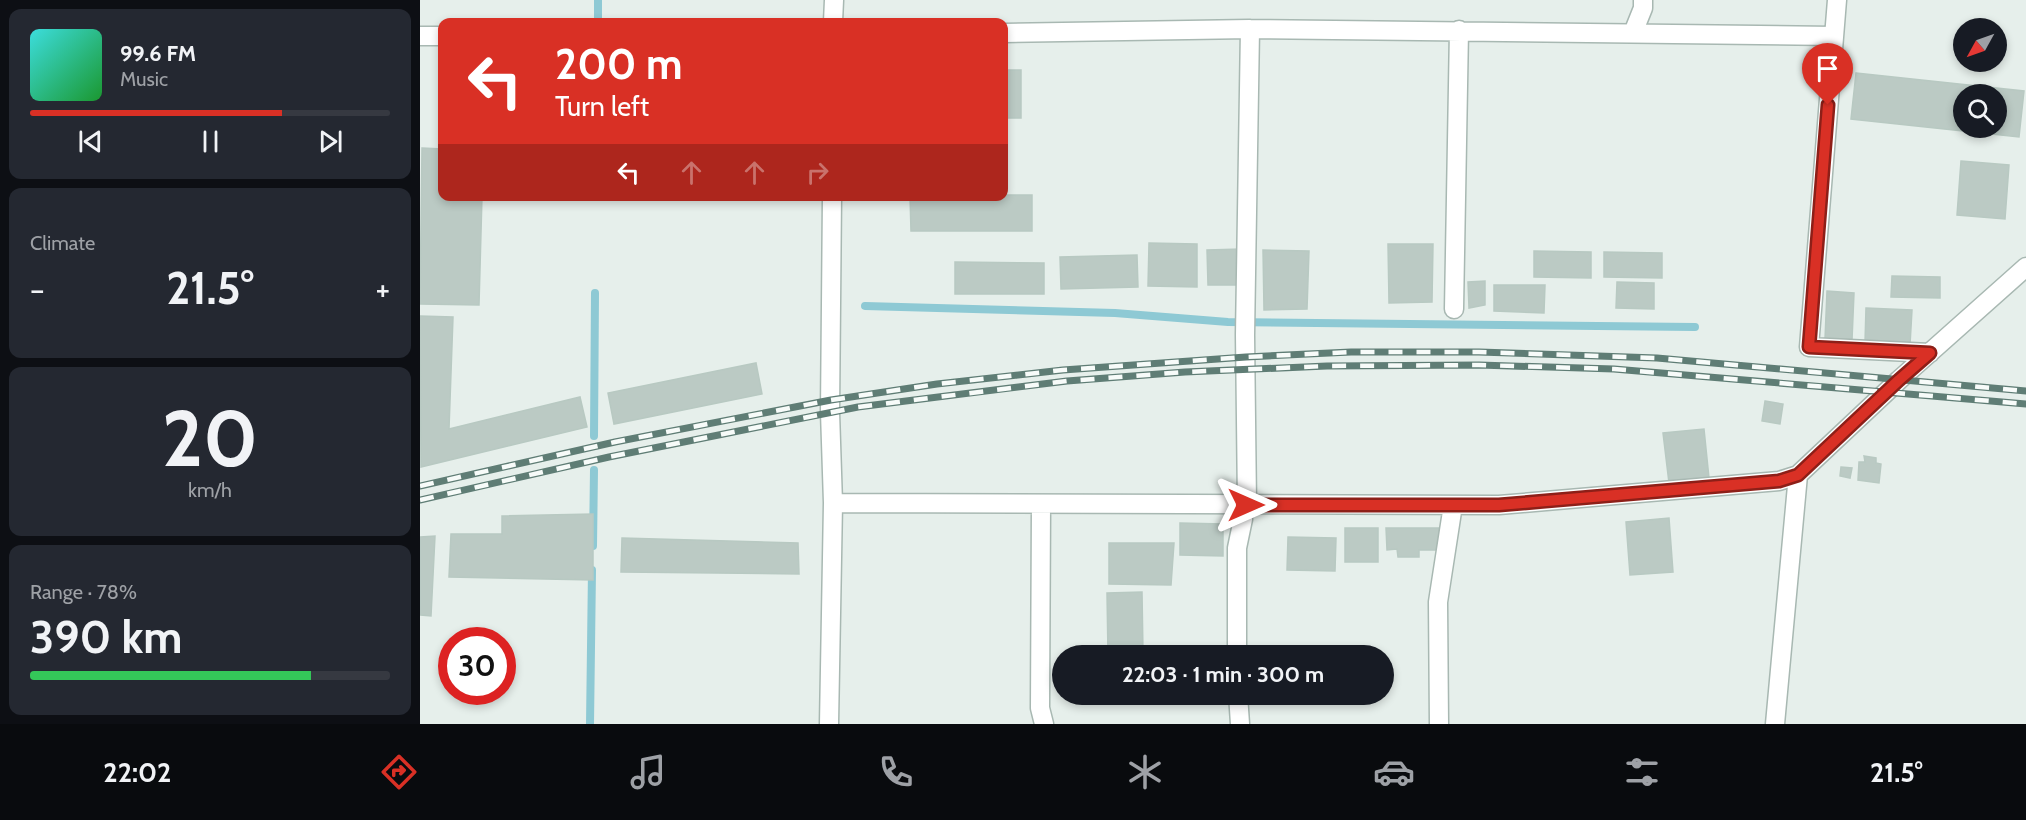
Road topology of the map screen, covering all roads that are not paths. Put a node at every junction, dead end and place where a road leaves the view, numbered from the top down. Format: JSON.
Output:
{"nodes":[{"id":1,"x":834,"y":0,"type":"edge"},
{"id":2,"x":1643,"y":0,"type":"edge"},
{"id":3,"x":1837,"y":0,"type":"edge"},
{"id":4,"x":833,"y":18,"type":"edge"},
{"id":5,"x":1250,"y":29,"type":"junction"},
{"id":6,"x":1459,"y":30,"type":"junction"},
{"id":7,"x":1008,"y":33,"type":"edge"},
{"id":8,"x":1633,"y":33,"type":"junction"},
{"id":9,"x":420,"y":36,"type":"edge"},
{"id":10,"x":438,"y":36,"type":"edge"},
{"id":11,"x":1834,"y":36,"type":"junction"},
{"id":12,"x":832,"y":201,"type":"edge"},
{"id":13,"x":2026,"y":267,"type":"edge"},
{"id":14,"x":1455,"y":309,"type":"dead end"},
{"id":15,"x":1930,"y":353,"type":"junction"},
{"id":16,"x":1798,"y":475,"type":"junction"},
{"id":17,"x":833,"y":503,"type":"junction"},
{"id":18,"x":1041,"y":504,"type":"junction"},
{"id":19,"x":1243,"y":505,"type":"junction"},
{"id":20,"x":1453,"y":505,"type":"junction"},
{"id":21,"x":1237,"y":645,"type":"edge"},
{"id":22,"x":1239,"y":705,"type":"edge"},
{"id":23,"x":829,"y":724,"type":"edge"},
{"id":24,"x":1044,"y":724,"type":"edge"},
{"id":25,"x":1240,"y":724,"type":"edge"},
{"id":26,"x":1440,"y":724,"type":"edge"},
{"id":27,"x":1775,"y":724,"type":"edge"}],
"edges":[{"from":1,"to":4,"type":"street"},
{"from":2,"to":8,"type":"street"},
{"from":3,"to":11,"type":"street"},
{"from":5,"to":6,"type":"street"},
{"from":5,"to":7,"type":"street"},
{"from":5,"to":19,"type":"street"},
{"from":6,"to":8,"type":"street"},
{"from":6,"to":14,"type":"street"},
{"from":8,"to":11,"type":"street"},
{"from":9,"to":10,"type":"street"},
{"from":11,"to":15,"type":"street"},
{"from":12,"to":17,"type":"street"},
{"from":13,"to":15,"type":"street"},
{"from":15,"to":16,"type":"street"},
{"from":16,"to":20,"type":"street"},
{"from":16,"to":27,"type":"street"},
{"from":17,"to":18,"type":"street"},
{"from":17,"to":23,"type":"street"},
{"from":18,"to":19,"type":"street"},
{"from":18,"to":24,"type":"street"},
{"from":19,"to":20,"type":"street"},
{"from":19,"to":21,"type":"street"},
{"from":20,"to":26,"type":"street"},
{"from":22,"to":25,"type":"street"}]}
